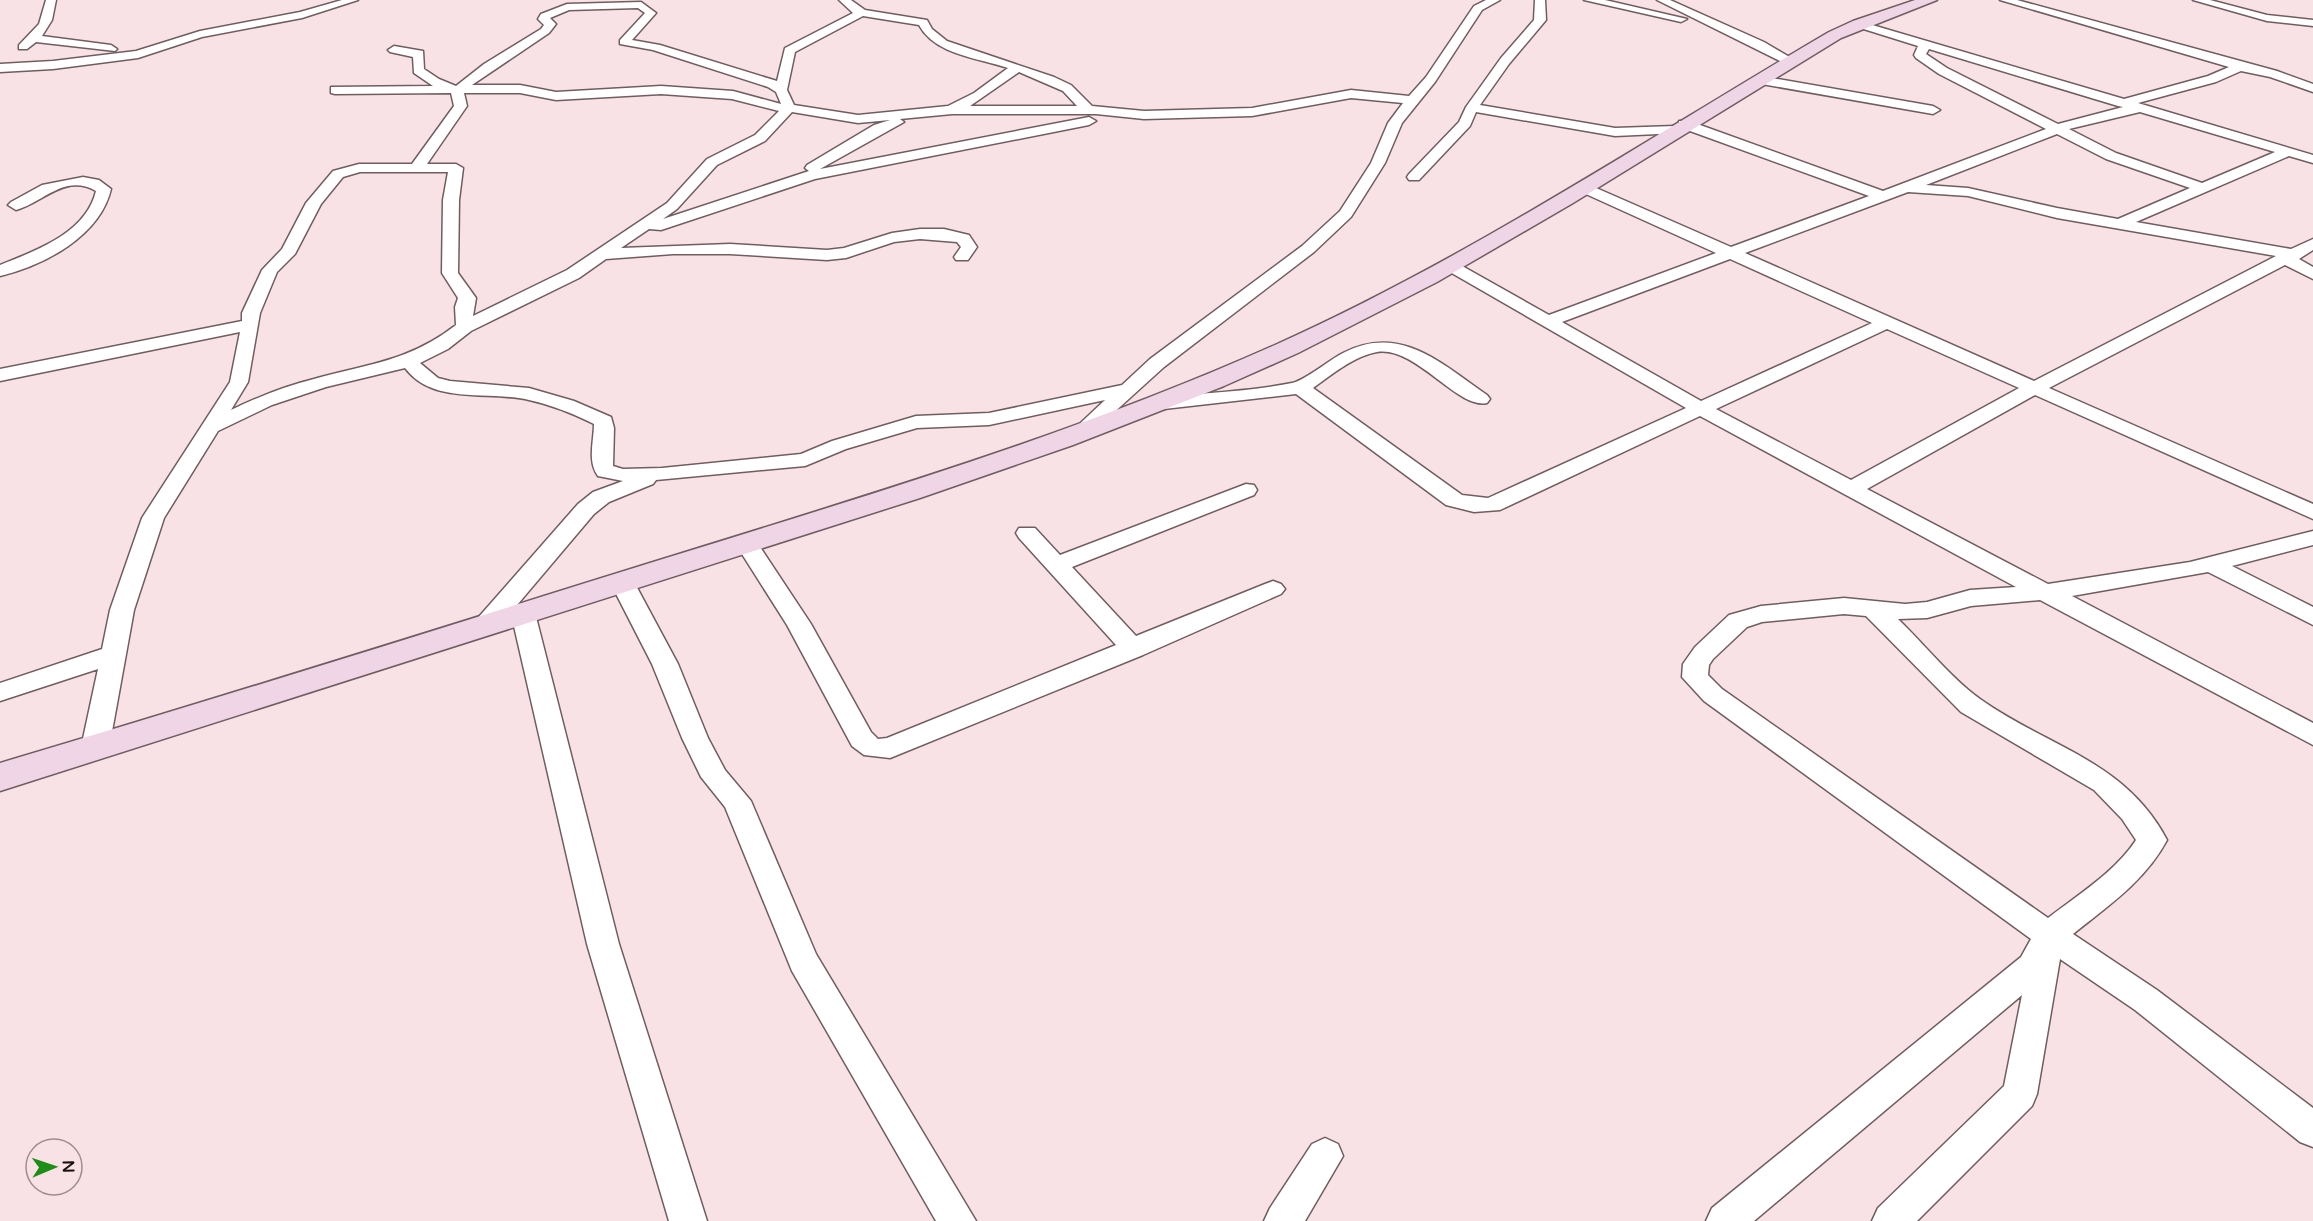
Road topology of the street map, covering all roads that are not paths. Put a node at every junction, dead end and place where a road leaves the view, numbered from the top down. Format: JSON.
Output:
{"nodes":[{"id":1,"x":51,"y":0,"type":"edge"},
{"id":2,"x":353,"y":0,"type":"edge"},
{"id":3,"x":844,"y":0,"type":"edge"},
{"id":4,"x":1495,"y":0,"type":"edge"},
{"id":5,"x":1540,"y":0,"type":"edge"},
{"id":6,"x":1589,"y":0,"type":"edge"},
{"id":7,"x":1662,"y":0,"type":"edge"},
{"id":8,"x":1930,"y":0,"type":"edge"},
{"id":9,"x":2005,"y":0,"type":"edge"},
{"id":10,"x":2198,"y":0,"type":"edge"},
{"id":11,"x":648,"y":10,"type":"edge"},
{"id":12,"x":859,"y":12,"type":"junction"},
{"id":13,"x":2251,"y":15,"type":"junction"},
{"id":14,"x":2313,"y":23,"type":"edge"},
{"id":15,"x":1858,"y":24,"type":"junction"},
{"id":16,"x":1721,"y":28,"type":"junction"},
{"id":17,"x":2313,"y":36,"type":"edge"},
{"id":18,"x":34,"y":38,"type":"junction"},
{"id":19,"x":1924,"y":44,"type":"junction"},
{"id":20,"x":394,"y":50,"type":"dead end"},
{"id":21,"x":127,"y":56,"type":"junction"},
{"id":22,"x":1792,"y":62,"type":"junction"},
{"id":23,"x":0,"y":63,"type":"edge"},
{"id":24,"x":2240,"y":67,"type":"junction"},
{"id":25,"x":0,"y":68,"type":"edge"},
{"id":26,"x":1016,"y":68,"type":"junction"},
{"id":27,"x":1761,"y":80,"type":"junction"},
{"id":28,"x":2313,"y":88,"type":"edge"},
{"id":29,"x":335,"y":90,"type":"dead end"},
{"id":30,"x":781,"y":90,"type":"junction"},
{"id":31,"x":457,"y":91,"type":"junction"},
{"id":32,"x":1412,"y":100,"type":"junction"},
{"id":33,"x":2123,"y":103,"type":"junction"},
{"id":34,"x":1472,"y":107,"type":"junction"},
{"id":35,"x":789,"y":108,"type":"junction"},
{"id":36,"x":2139,"y":108,"type":"junction"},
{"id":37,"x":1089,"y":110,"type":"junction"},
{"id":38,"x":1933,"y":110,"type":"dead end"},
{"id":39,"x":922,"y":113,"type":"junction"},
{"id":40,"x":1125,"y":114,"type":"junction"},
{"id":41,"x":834,"y":116,"type":"junction"},
{"id":42,"x":1679,"y":127,"type":"junction"},
{"id":43,"x":2055,"y":129,"type":"junction"},
{"id":44,"x":853,"y":144,"type":"junction"},
{"id":45,"x":2287,"y":152,"type":"junction"},
{"id":46,"x":2313,"y":159,"type":"edge"},
{"id":47,"x":417,"y":167,"type":"junction"},
{"id":48,"x":1414,"y":177,"type":"dead end"},
{"id":49,"x":775,"y":186,"type":"junction"},
{"id":50,"x":1582,"y":187,"type":"junction"},
{"id":51,"x":1901,"y":187,"type":"junction"},
{"id":52,"x":2203,"y":188,"type":"junction"},
{"id":53,"x":1881,"y":195,"type":"junction"},
{"id":54,"x":16,"y":205,"type":"dead end"},
{"id":55,"x":2119,"y":224,"type":"junction"},
{"id":56,"x":632,"y":234,"type":"junction"},
{"id":57,"x":2313,"y":244,"type":"edge"},
{"id":58,"x":1727,"y":253,"type":"junction"},
{"id":59,"x":604,"y":254,"type":"junction"},
{"id":60,"x":963,"y":256,"type":"dead end"},
{"id":61,"x":2288,"y":256,"type":"junction"},
{"id":62,"x":2313,"y":258,"type":"edge"},
{"id":63,"x":1449,"y":265,"type":"junction"},
{"id":64,"x":0,"y":271,"type":"edge"},
{"id":65,"x":2313,"y":274,"type":"edge"},
{"id":66,"x":538,"y":291,"type":"junction"},
{"id":67,"x":464,"y":307,"type":"junction"},
{"id":68,"x":1547,"y":322,"type":"junction"},
{"id":69,"x":1886,"y":323,"type":"junction"},
{"id":70,"x":251,"y":325,"type":"junction"},
{"id":71,"x":465,"y":327,"type":"junction"},
{"id":72,"x":409,"y":361,"type":"junction"},
{"id":73,"x":0,"y":375,"type":"edge"},
{"id":74,"x":1300,"y":388,"type":"junction"},
{"id":75,"x":2034,"y":388,"type":"junction"},
{"id":76,"x":1129,"y":389,"type":"junction"},
{"id":77,"x":1480,"y":399,"type":"dead end"},
{"id":78,"x":1152,"y":404,"type":"junction"},
{"id":79,"x":1703,"y":410,"type":"junction"},
{"id":80,"x":211,"y":427,"type":"junction"},
{"id":81,"x":1081,"y":432,"type":"junction"},
{"id":82,"x":662,"y":474,"type":"junction"},
{"id":83,"x":1851,"y":489,"type":"junction"},
{"id":84,"x":1246,"y":490,"type":"dead end"},
{"id":85,"x":2313,"y":512,"type":"edge"},
{"id":86,"x":1027,"y":533,"type":"dead end"},
{"id":87,"x":2313,"y":537,"type":"edge"},
{"id":88,"x":746,"y":543,"type":"junction"},
{"id":89,"x":1955,"y":547,"type":"junction"},
{"id":90,"x":2209,"y":563,"type":"junction"},
{"id":91,"x":1056,"y":565,"type":"junction"},
{"id":92,"x":622,"y":582,"type":"junction"},
{"id":93,"x":1273,"y":589,"type":"dead end"},
{"id":94,"x":2044,"y":592,"type":"junction"},
{"id":95,"x":1970,"y":598,"type":"junction"},
{"id":96,"x":1873,"y":609,"type":"junction"},
{"id":97,"x":523,"y":613,"type":"junction"},
{"id":98,"x":2313,"y":617,"type":"edge"},
{"id":99,"x":486,"y":625,"type":"junction"},
{"id":100,"x":1134,"y":649,"type":"junction"},
{"id":101,"x":112,"y":656,"type":"junction"},
{"id":102,"x":0,"y":692,"type":"edge"},
{"id":103,"x":2313,"y":735,"type":"edge"},
{"id":104,"x":95,"y":748,"type":"junction"},
{"id":105,"x":0,"y":777,"type":"edge"},
{"id":106,"x":2049,"y":935,"type":"junction"},
{"id":107,"x":2309,"y":1124,"type":"edge"},
{"id":108,"x":1325,"y":1156,"type":"dead end"},
{"id":109,"x":688,"y":1221,"type":"edge"},
{"id":110,"x":957,"y":1221,"type":"edge"},
{"id":111,"x":1283,"y":1221,"type":"edge"},
{"id":112,"x":1725,"y":1221,"type":"edge"},
{"id":113,"x":1892,"y":1221,"type":"edge"}],
"edges":[{"from":1,"to":18,"type":"street"},
{"from":2,"to":21,"type":"street"},
{"from":3,"to":12,"type":"street"},
{"from":4,"to":32,"type":"street"},
{"from":5,"to":34,"type":"street"},
{"from":6,"to":16,"type":"street"},
{"from":7,"to":16,"type":"street"},
{"from":8,"to":15,"type":"main road"},
{"from":9,"to":24,"type":"street"},
{"from":10,"to":13,"type":"street"},
{"from":11,"to":30,"type":"street"},
{"from":11,"to":31,"type":"street"},
{"from":12,"to":26,"type":"street"},
{"from":12,"to":30,"type":"street"},
{"from":13,"to":14,"type":"street"},
{"from":13,"to":17,"type":"street"},
{"from":15,"to":19,"type":"street"},
{"from":15,"to":22,"type":"main road"},
{"from":16,"to":22,"type":"street"},
{"from":18,"to":21,"type":"street"},
{"from":18,"to":23,"type":"street"},
{"from":19,"to":33,"type":"street"},
{"from":19,"to":43,"type":"street"},
{"from":20,"to":31,"type":"street"},
{"from":21,"to":25,"type":"street"},
{"from":22,"to":27,"type":"main road"},
{"from":24,"to":28,"type":"street"},
{"from":24,"to":33,"type":"street"},
{"from":26,"to":37,"type":"street"},
{"from":26,"to":39,"type":"street"},
{"from":27,"to":38,"type":"street"},
{"from":27,"to":42,"type":"main road"},
{"from":29,"to":31,"type":"street"},
{"from":30,"to":35,"type":"street"},
{"from":31,"to":35,"type":"street"},
{"from":31,"to":47,"type":"street"},
{"from":32,"to":40,"type":"street"},
{"from":32,"to":76,"type":"street"},
{"from":33,"to":36,"type":"street"},
{"from":34,"to":42,"type":"street"},
{"from":34,"to":48,"type":"street"},
{"from":35,"to":41,"type":"street"},
{"from":35,"to":56,"type":"street"},
{"from":36,"to":43,"type":"street"},
{"from":36,"to":45,"type":"street"},
{"from":37,"to":39,"type":"street"},
{"from":37,"to":40,"type":"street"},
{"from":39,"to":41,"type":"street"},
{"from":39,"to":44,"type":"street"},
{"from":40,"to":49,"type":"street"},
{"from":41,"to":44,"type":"street"},
{"from":42,"to":50,"type":"main road"},
{"from":42,"to":53,"type":"street"},
{"from":43,"to":51,"type":"street"},
{"from":43,"to":52,"type":"street"},
{"from":44,"to":49,"type":"street"},
{"from":45,"to":46,"type":"street"},
{"from":45,"to":52,"type":"street"},
{"from":47,"to":67,"type":"street"},
{"from":47,"to":70,"type":"street"},
{"from":49,"to":56,"type":"street"},
{"from":50,"to":58,"type":"street"},
{"from":50,"to":63,"type":"main road"},
{"from":51,"to":53,"type":"street"},
{"from":51,"to":55,"type":"street"},
{"from":52,"to":55,"type":"street"},
{"from":53,"to":58,"type":"street"},
{"from":54,"to":64,"type":"street"},
{"from":55,"to":61,"type":"street"},
{"from":56,"to":59,"type":"street"},
{"from":57,"to":61,"type":"street"},
{"from":58,"to":68,"type":"street"},
{"from":58,"to":69,"type":"street"},
{"from":59,"to":60,"type":"street"},
{"from":59,"to":66,"type":"street"},
{"from":61,"to":62,"type":"street"},
{"from":61,"to":65,"type":"street"},
{"from":61,"to":75,"type":"street"},
{"from":63,"to":68,"type":"street"},
{"from":63,"to":78,"type":"main road"},
{"from":66,"to":67,"type":"street"},
{"from":66,"to":71,"type":"street"},
{"from":67,"to":71,"type":"street"},
{"from":68,"to":79,"type":"street"},
{"from":69,"to":75,"type":"street"},
{"from":69,"to":79,"type":"street"},
{"from":70,"to":73,"type":"street"},
{"from":70,"to":80,"type":"street"},
{"from":71,"to":72,"type":"street"},
{"from":72,"to":80,"type":"street"},
{"from":72,"to":82,"type":"street"},
{"from":74,"to":77,"type":"street"},
{"from":74,"to":78,"type":"street"},
{"from":74,"to":79,"type":"street"},
{"from":75,"to":83,"type":"street"},
{"from":75,"to":85,"type":"street"},
{"from":76,"to":81,"type":"street"},
{"from":76,"to":82,"type":"street"},
{"from":78,"to":81,"type":"main road"},
{"from":79,"to":83,"type":"street"},
{"from":80,"to":101,"type":"street"},
{"from":81,"to":88,"type":"main road"},
{"from":82,"to":99,"type":"street"},
{"from":83,"to":89,"type":"street"},
{"from":84,"to":91,"type":"street"},
{"from":86,"to":91,"type":"street"},
{"from":87,"to":90,"type":"street"},
{"from":88,"to":92,"type":"main road"},
{"from":88,"to":100,"type":"street"},
{"from":89,"to":94,"type":"street"},
{"from":89,"to":95,"type":"street"},
{"from":90,"to":94,"type":"street"},
{"from":90,"to":98,"type":"street"},
{"from":91,"to":100,"type":"street"},
{"from":92,"to":97,"type":"main road"},
{"from":92,"to":110,"type":"street"},
{"from":93,"to":100,"type":"street"},
{"from":94,"to":95,"type":"street"},
{"from":94,"to":103,"type":"street"},
{"from":95,"to":96,"type":"street"},
{"from":96,"to":106,"type":"street"},
{"from":96,"to":106,"type":"street"},
{"from":97,"to":99,"type":"main road"},
{"from":97,"to":109,"type":"street"},
{"from":99,"to":104,"type":"main road"},
{"from":101,"to":102,"type":"street"},
{"from":101,"to":104,"type":"street"},
{"from":104,"to":105,"type":"main road"},
{"from":106,"to":107,"type":"street"},
{"from":106,"to":112,"type":"street"},
{"from":106,"to":113,"type":"street"},
{"from":108,"to":111,"type":"street"}]}
